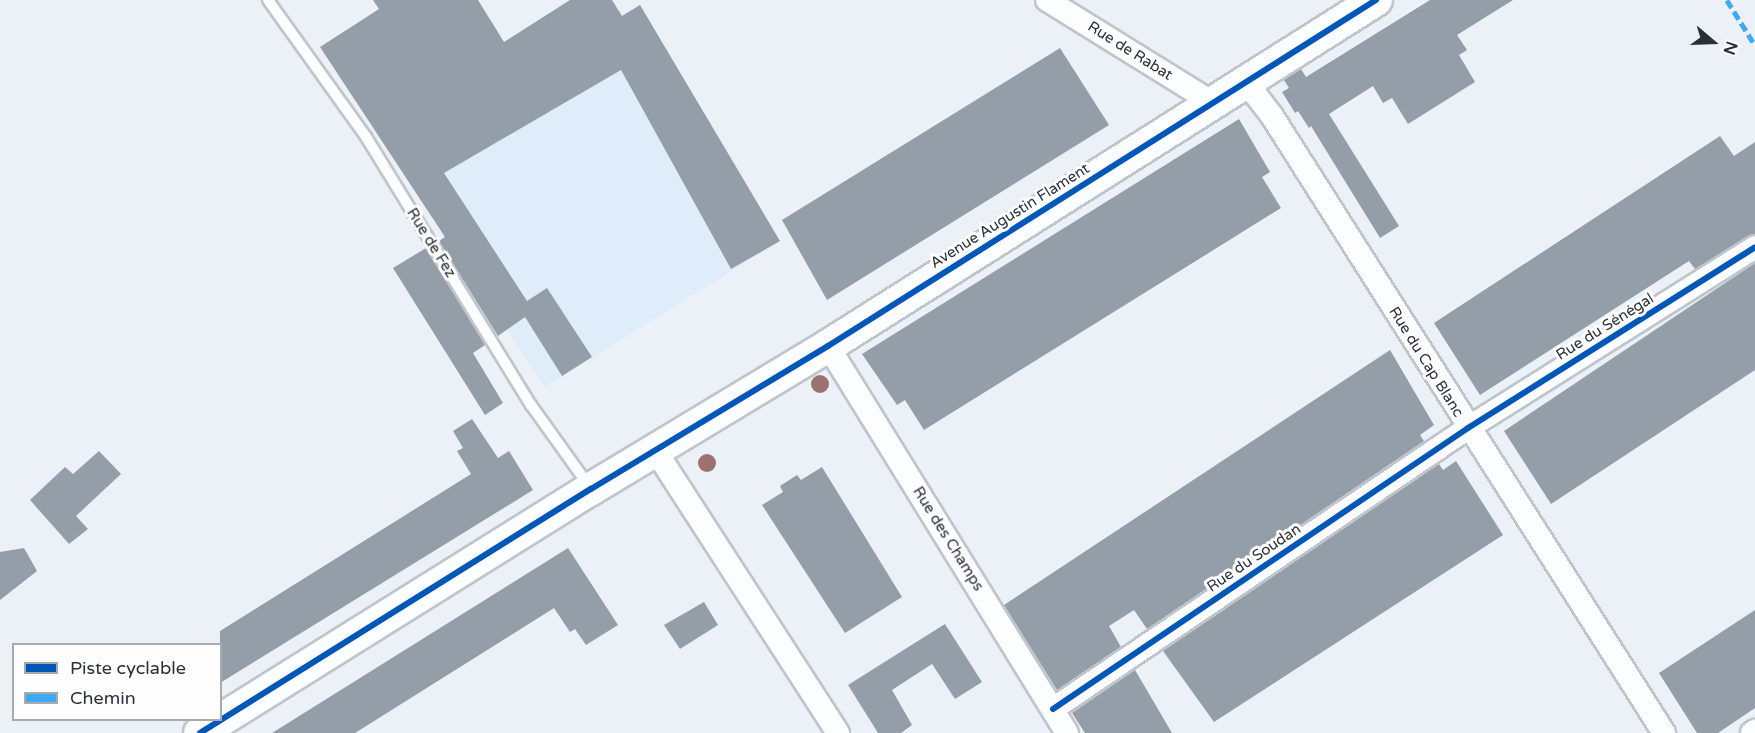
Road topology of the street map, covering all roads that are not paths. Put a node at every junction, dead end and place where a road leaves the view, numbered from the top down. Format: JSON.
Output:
{"nodes":[{"id":1,"x":268,"y":0,"type":"edge"},
{"id":2,"x":1047,"y":0,"type":"edge"},
{"id":3,"x":1376,"y":0,"type":"edge"},
{"id":4,"x":1246,"y":82,"type":"junction"},
{"id":5,"x":1213,"y":103,"type":"junction"},
{"id":6,"x":1755,"y":247,"type":"edge"},
{"id":7,"x":828,"y":346,"type":"junction"},
{"id":8,"x":1468,"y":428,"type":"junction"},
{"id":9,"x":655,"y":450,"type":"junction"},
{"id":10,"x":591,"y":489,"type":"junction"},
{"id":11,"x":1053,"y":709,"type":"junction"},
{"id":12,"x":222,"y":719,"type":"edge"},
{"id":13,"x":219,"y":721,"type":"edge"},
{"id":14,"x":200,"y":733,"type":"edge"},
{"id":15,"x":838,"y":733,"type":"edge"},
{"id":16,"x":1067,"y":733,"type":"edge"},
{"id":17,"x":1664,"y":733,"type":"edge"}],
"edges":[{"from":1,"to":10,"type":"lane","name":"Rue de Fez"},
{"from":2,"to":5,"type":"street","name":"Rue de Rabat"},
{"from":3,"to":4,"type":"street","name":"Avenue Augustin Flament"},
{"from":4,"to":5,"type":"street","name":"Avenue Augustin Flament"},
{"from":4,"to":8,"type":"street","name":"Rue du Cap Blanc"},
{"from":5,"to":7,"type":"street","name":"Avenue Augustin Flament"},
{"from":6,"to":8,"type":"street","name":"Rue du Sénégal"},
{"from":7,"to":9,"type":"street","name":"Avenue Augustin Flament"},
{"from":7,"to":11,"type":"street","name":"Rue des Champs"},
{"from":8,"to":11,"type":"street","name":"Rue du Soudan"},
{"from":8,"to":17,"type":"street","name":"Rue du Cap Blanc"},
{"from":9,"to":10,"type":"street","name":"Avenue Augustin Flament"},
{"from":9,"to":15,"type":"street"},
{"from":10,"to":12,"type":"street","name":"Avenue Augustin Flament"},
{"from":11,"to":16,"type":"street","name":"Rue des Champs"},
{"from":13,"to":14,"type":"street","name":"Avenue Augustin Flament"}]}
